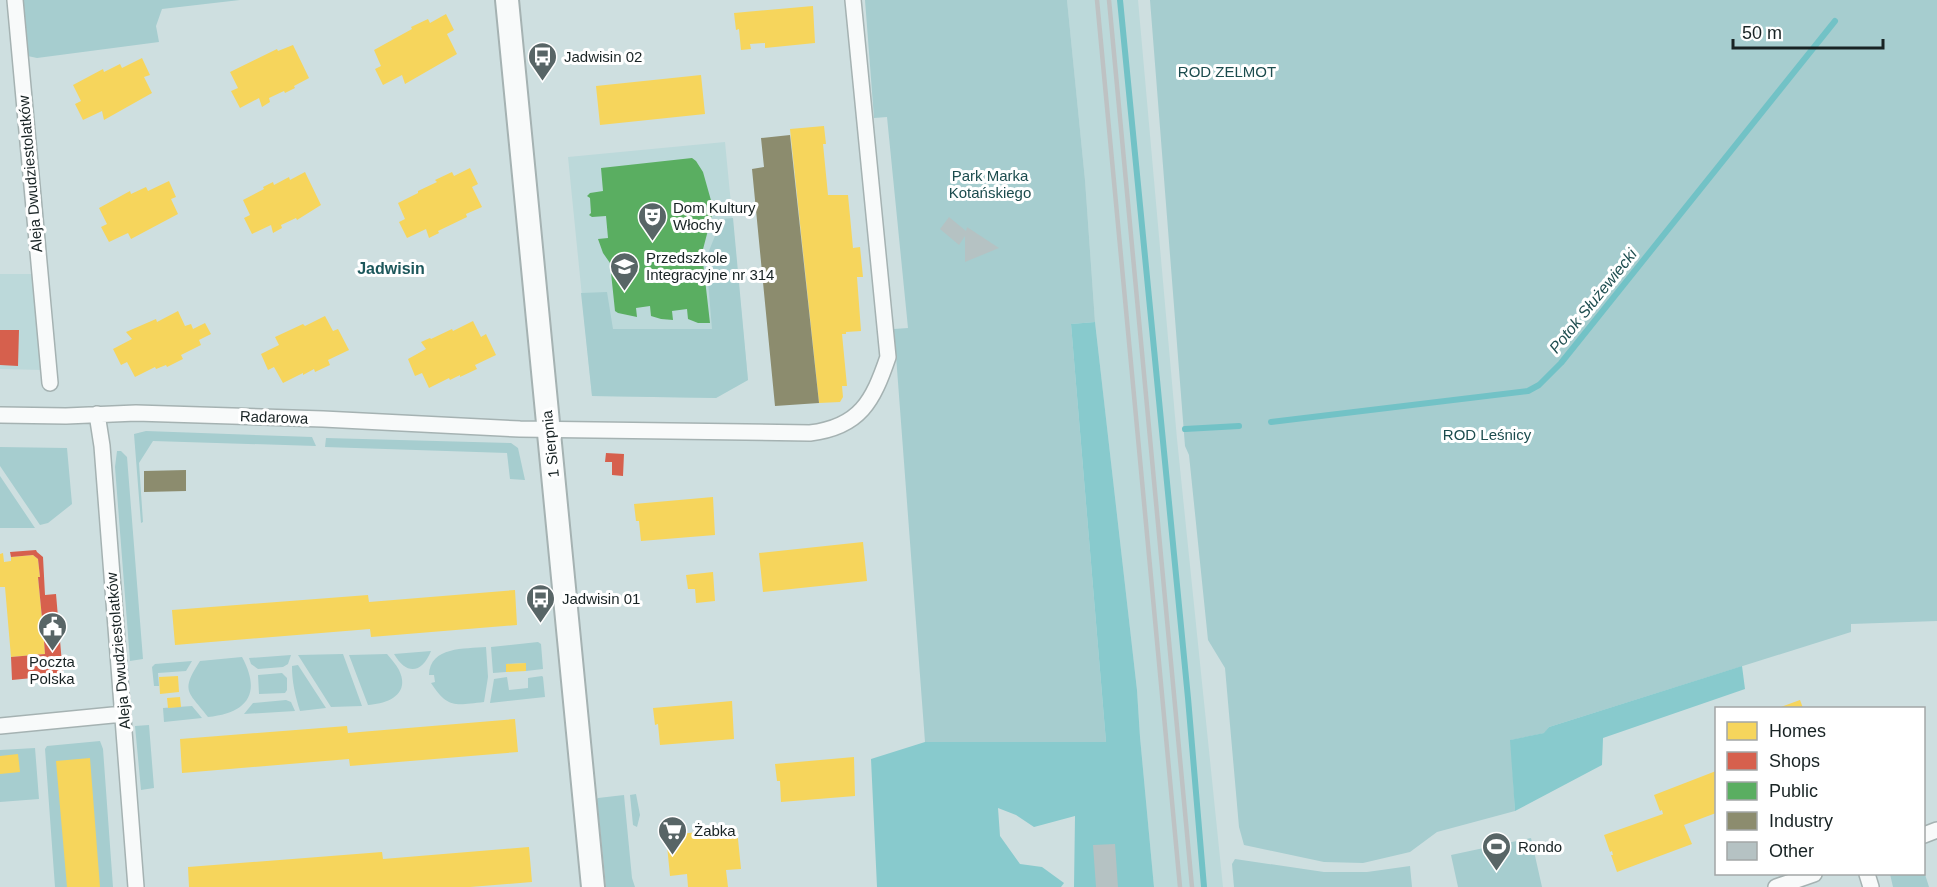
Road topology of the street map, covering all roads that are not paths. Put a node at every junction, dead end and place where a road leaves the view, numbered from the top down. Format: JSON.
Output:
{"nodes":[{"id":1,"x":15,"y":0,"type":"edge"},
{"id":2,"x":507,"y":0,"type":"edge"},
{"id":3,"x":853,"y":0,"type":"edge"},
{"id":4,"x":50,"y":383,"type":"dead end"},
{"id":5,"x":97,"y":414,"type":"junction"},
{"id":6,"x":0,"y":416,"type":"edge"},
{"id":7,"x":549,"y":429,"type":"junction"},
{"id":8,"x":123,"y":714,"type":"junction"},
{"id":9,"x":0,"y":726,"type":"edge"},
{"id":10,"x":1809,"y":875,"type":"edge"},
{"id":11,"x":136,"y":887,"type":"edge"},
{"id":12,"x":594,"y":887,"type":"edge"},
{"id":13,"x":1776,"y":887,"type":"edge"}],
"edges":[{"from":1,"to":4,"type":"street","name":"Aleja Dwudziestolatków"},
{"from":2,"to":7,"type":"street","name":"1 Sierpnia"},
{"from":3,"to":7,"type":"street","name":"Radarowa"},
{"from":5,"to":6,"type":"street","name":"Radarowa"},
{"from":5,"to":7,"type":"street","name":"Radarowa"},
{"from":5,"to":8,"type":"street","name":"Aleja Dwudziestolatków"},
{"from":7,"to":12,"type":"street","name":"1 Sierpnia"},
{"from":8,"to":9,"type":"street"},
{"from":8,"to":11,"type":"street","name":"Aleja Dwudziestolatków"},
{"from":10,"to":13,"type":"street"}]}
